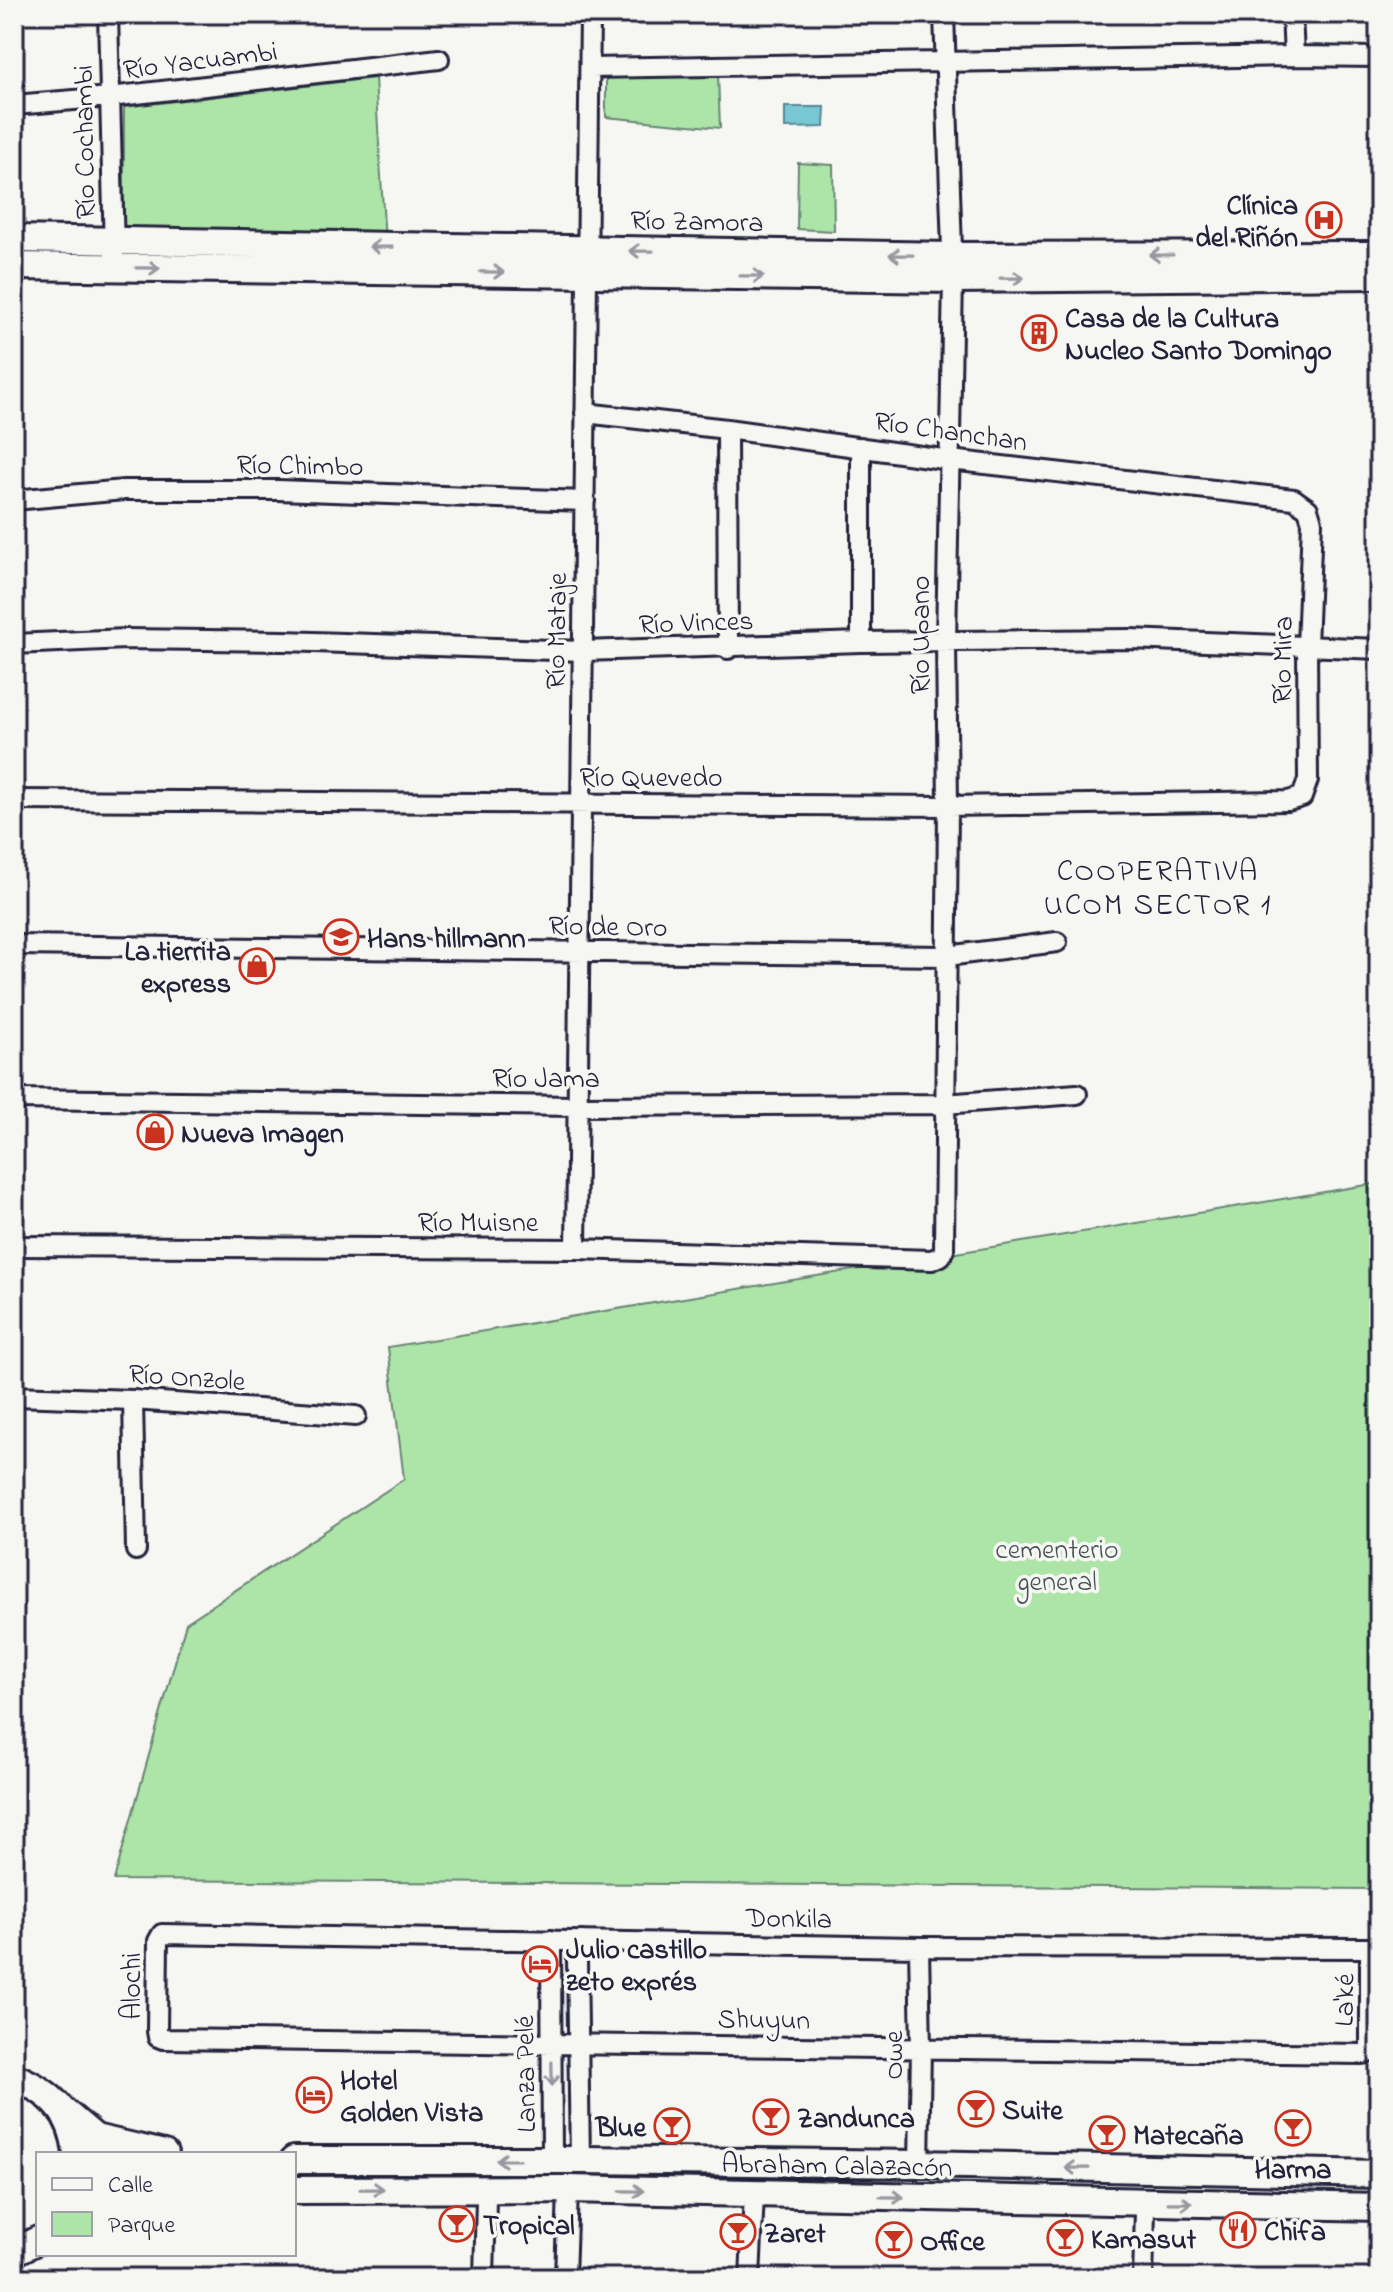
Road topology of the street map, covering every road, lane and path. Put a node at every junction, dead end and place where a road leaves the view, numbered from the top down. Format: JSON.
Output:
{"nodes":[{"id":1,"x":108,"y":14,"type":"edge"},
{"id":2,"x":590,"y":14,"type":"edge"},
{"id":3,"x":944,"y":14,"type":"edge"},
{"id":4,"x":1292,"y":14,"type":"edge"},
{"id":5,"x":1294,"y":56,"type":"junction"},
{"id":6,"x":1379,"y":57,"type":"edge"},
{"id":7,"x":439,"y":59,"type":"dead end"},
{"id":8,"x":945,"y":63,"type":"junction"},
{"id":9,"x":590,"y":68,"type":"junction"},
{"id":10,"x":110,"y":97,"type":"junction"},
{"id":11,"x":14,"y":105,"type":"edge"},
{"id":12,"x":14,"y":239,"type":"edge"},
{"id":13,"x":114,"y":255,"type":"junction"},
{"id":14,"x":1379,"y":255,"type":"edge"},
{"id":15,"x":588,"y":262,"type":"junction"},
{"id":16,"x":14,"y":266,"type":"edge"},
{"id":17,"x":953,"y":268,"type":"junction"},
{"id":18,"x":1379,"y":275,"type":"edge"},
{"id":19,"x":585,"y":413,"type":"junction"},
{"id":20,"x":727,"y":429,"type":"junction"},
{"id":21,"x":861,"y":447,"type":"junction"},
{"id":22,"x":950,"y":460,"type":"junction"},
{"id":23,"x":14,"y":500,"type":"edge"},
{"id":24,"x":585,"y":501,"type":"junction"},
{"id":25,"x":1308,"y":509,"type":"joint"},
{"id":26,"x":861,"y":642,"type":"junction"},
{"id":27,"x":946,"y":642,"type":"junction"},
{"id":28,"x":14,"y":644,"type":"edge"},
{"id":29,"x":1307,"y":646,"type":"junction"},
{"id":30,"x":728,"y":649,"type":"junction"},
{"id":31,"x":1379,"y":649,"type":"edge"},
{"id":32,"x":583,"y":651,"type":"junction"},
{"id":33,"x":14,"y":800,"type":"edge"},
{"id":34,"x":1288,"y":801,"type":"joint"},
{"id":35,"x":581,"y":804,"type":"junction"},
{"id":36,"x":948,"y":806,"type":"junction"},
{"id":37,"x":1057,"y":942,"type":"dead end"},
{"id":38,"x":14,"y":945,"type":"edge"},
{"id":39,"x":579,"y":952,"type":"junction"},
{"id":40,"x":947,"y":956,"type":"junction"},
{"id":41,"x":1077,"y":1094,"type":"dead end"},
{"id":42,"x":14,"y":1099,"type":"edge"},
{"id":43,"x":944,"y":1104,"type":"junction"},
{"id":44,"x":577,"y":1106,"type":"junction"},
{"id":45,"x":14,"y":1246,"type":"edge"},
{"id":46,"x":576,"y":1249,"type":"junction"},
{"id":47,"x":941,"y":1256,"type":"joint"},
{"id":48,"x":14,"y":1396,"type":"edge"},
{"id":49,"x":133,"y":1400,"type":"junction"},
{"id":50,"x":356,"y":1416,"type":"dead end"},
{"id":51,"x":136,"y":1550,"type":"dead end"},
{"id":52,"x":159,"y":1936,"type":"joint"},
{"id":53,"x":551,"y":1940,"type":"junction"},
{"id":54,"x":582,"y":1941,"type":"junction"},
{"id":55,"x":919,"y":1947,"type":"junction"},
{"id":56,"x":1370,"y":1948,"type":"joint"},
{"id":57,"x":158,"y":2037,"type":"joint"},
{"id":58,"x":551,"y":2042,"type":"junction"},
{"id":59,"x":578,"y":2043,"type":"junction"},
{"id":60,"x":921,"y":2049,"type":"junction"},
{"id":61,"x":1368,"y":2053,"type":"joint"},
{"id":62,"x":14,"y":2068,"type":"edge"},
{"id":63,"x":14,"y":2077,"type":"edge"},
{"id":64,"x":40,"y":2088,"type":"junction"},
{"id":65,"x":63,"y":2111,"type":"junction"},
{"id":66,"x":77,"y":2152,"type":"edge"},
{"id":67,"x":155,"y":2152,"type":"edge"},
{"id":68,"x":296,"y":2160,"type":"edge"},
{"id":69,"x":552,"y":2160,"type":"junction"},
{"id":70,"x":580,"y":2160,"type":"junction"},
{"id":71,"x":919,"y":2164,"type":"junction"},
{"id":72,"x":1379,"y":2174,"type":"edge"},
{"id":73,"x":568,"y":2189,"type":"junction"},
{"id":74,"x":296,"y":2190,"type":"edge"},
{"id":75,"x":754,"y":2194,"type":"junction"},
{"id":76,"x":486,"y":2199,"type":"dead end"},
{"id":77,"x":1379,"y":2207,"type":"edge"},
{"id":78,"x":1145,"y":2212,"type":"dead end"},
{"id":79,"x":27,"y":2246,"type":"edge"},
{"id":80,"x":14,"y":2267,"type":"edge"},
{"id":81,"x":484,"y":2278,"type":"edge"},
{"id":82,"x":565,"y":2278,"type":"edge"},
{"id":83,"x":750,"y":2278,"type":"edge"},
{"id":84,"x":1143,"y":2278,"type":"edge"}],
"edges":[{"from":1,"to":10,"type":"street","name":"Río Cochambi"},
{"from":2,"to":9,"type":"street","name":"Río Mataje"},
{"from":3,"to":8,"type":"street","name":"Río Upano"},
{"from":4,"to":5,"type":"street"},
{"from":5,"to":6,"type":"street"},
{"from":5,"to":8,"type":"street"},
{"from":7,"to":10,"type":"street","name":"Río Yacuambi"},
{"from":8,"to":9,"type":"street"},
{"from":8,"to":17,"type":"street","name":"Río Upano"},
{"from":9,"to":15,"type":"street","name":"Río Mataje"},
{"from":10,"to":11,"type":"street","name":"Río Yacuambi"},
{"from":10,"to":13,"type":"street","name":"Río Cochambi"},
{"from":12,"to":13,"type":"main road","name":"Río Zamora"},
{"from":13,"to":15,"type":"main road","name":"Río Zamora"},
{"from":13,"to":16,"type":"main road","name":"Río Zamora"},
{"from":14,"to":17,"type":"main road","name":"Río Zamora","one_way":true},
{"from":15,"to":17,"type":"main road","name":"Río Zamora"},
{"from":15,"to":19,"type":"street","name":"Río Mataje"},
{"from":17,"to":18,"type":"main road","name":"Río Zamora","one_way":true},
{"from":17,"to":22,"type":"street","name":"Río Upano"},
{"from":19,"to":20,"type":"street","name":"Río Chanchan"},
{"from":19,"to":24,"type":"street","name":"Río Mataje"},
{"from":20,"to":21,"type":"street","name":"Río Chanchan"},
{"from":20,"to":30,"type":"street"},
{"from":21,"to":22,"type":"street","name":"Río Chanchan"},
{"from":21,"to":26,"type":"street"},
{"from":22,"to":25,"type":"street","name":"Río Chanchan"},
{"from":22,"to":27,"type":"street","name":"Río Upano"},
{"from":23,"to":24,"type":"street","name":"Río Chimbo"},
{"from":24,"to":32,"type":"street","name":"Río Mataje"},
{"from":25,"to":29,"type":"street","name":"Río Mira"},
{"from":26,"to":27,"type":"street","name":"Río Vinces"},
{"from":26,"to":30,"type":"street","name":"Río Vinces"},
{"from":27,"to":29,"type":"street","name":"Río Vinces"},
{"from":27,"to":36,"type":"street","name":"Río Upano"},
{"from":28,"to":32,"type":"street","name":"Río Vinces"},
{"from":29,"to":31,"type":"street","name":"Río Vinces"},
{"from":29,"to":34,"type":"street","name":"Río Mira"},
{"from":30,"to":32,"type":"street","name":"Río Vinces"},
{"from":32,"to":35,"type":"street","name":"Río Mataje"},
{"from":33,"to":35,"type":"street","name":"Río Quevedo"},
{"from":34,"to":36,"type":"street","name":"Río Quevedo"},
{"from":35,"to":36,"type":"street","name":"Río Quevedo"},
{"from":35,"to":39,"type":"street","name":"Río Mataje"},
{"from":36,"to":40,"type":"street","name":"Río Upano"},
{"from":37,"to":40,"type":"street","name":"Río de Oro"},
{"from":38,"to":39,"type":"street","name":"Río de Oro"},
{"from":39,"to":40,"type":"street","name":"Río de Oro"},
{"from":39,"to":44,"type":"street","name":"Río Mataje"},
{"from":40,"to":43,"type":"street","name":"Río Upano"},
{"from":41,"to":43,"type":"street","name":"Río Jama"},
{"from":42,"to":44,"type":"street","name":"Río Jama"},
{"from":43,"to":44,"type":"street","name":"Río Jama"},
{"from":43,"to":47,"type":"street","name":"Río Upano"},
{"from":44,"to":46,"type":"street","name":"Río Mataje"},
{"from":45,"to":46,"type":"street","name":"Río Muisne"},
{"from":46,"to":47,"type":"street","name":"Río Muisne"},
{"from":48,"to":49,"type":"street","name":"Río Onzole"},
{"from":49,"to":50,"type":"street","name":"Río Onzole"},
{"from":49,"to":51,"type":"street"},
{"from":52,"to":53,"type":"street","name":"Donkila"},
{"from":52,"to":57,"type":"street","name":"Alochi"},
{"from":53,"to":54,"type":"street","name":"Donkila"},
{"from":53,"to":58,"type":"street","name":"Lanza Pelé"},
{"from":54,"to":55,"type":"street","name":"Donkila"},
{"from":54,"to":59,"type":"street","name":"Lanza Pelé"},
{"from":55,"to":56,"type":"street","name":"Donkila"},
{"from":55,"to":60,"type":"street","name":"Owe"},
{"from":56,"to":61,"type":"street","name":"La'ké"},
{"from":57,"to":58,"type":"street","name":"Shuyun"},
{"from":58,"to":59,"type":"street","name":"Shuyun"},
{"from":58,"to":69,"type":"street","name":"Lanza Pelé","one_way":true},
{"from":59,"to":60,"type":"street","name":"Shuyun"},
{"from":59,"to":70,"type":"street","name":"Lanza Pelé"},
{"from":60,"to":61,"type":"street","name":"Shuyun"},
{"from":60,"to":71,"type":"street","name":"Owe"},
{"from":62,"to":64,"type":"main road"},
{"from":63,"to":64,"type":"main road"},
{"from":64,"to":65,"type":"main road"},
{"from":65,"to":66,"type":"main road"},
{"from":65,"to":67,"type":"main road"},
{"from":69,"to":68,"type":"main road","name":"Abraham Calazacón","one_way":true},
{"from":69,"to":70,"type":"main road","name":"Abraham Calazacón"},
{"from":70,"to":71,"type":"main road","name":"Abraham Calazacón"},
{"from":72,"to":71,"type":"main road","name":"Abraham Calazacón","one_way":true},
{"from":74,"to":73,"type":"main road","name":"Abraham Calazacón","one_way":true},
{"from":73,"to":75,"type":"main road","name":"Abraham Calazacón","one_way":true},
{"from":73,"to":82,"type":"street"},
{"from":75,"to":77,"type":"main road","name":"Abraham Calazacón","one_way":true},
{"from":75,"to":83,"type":"street"},
{"from":76,"to":81,"type":"street"},
{"from":78,"to":84,"type":"street"},
{"from":79,"to":80,"type":"main road"}]}
